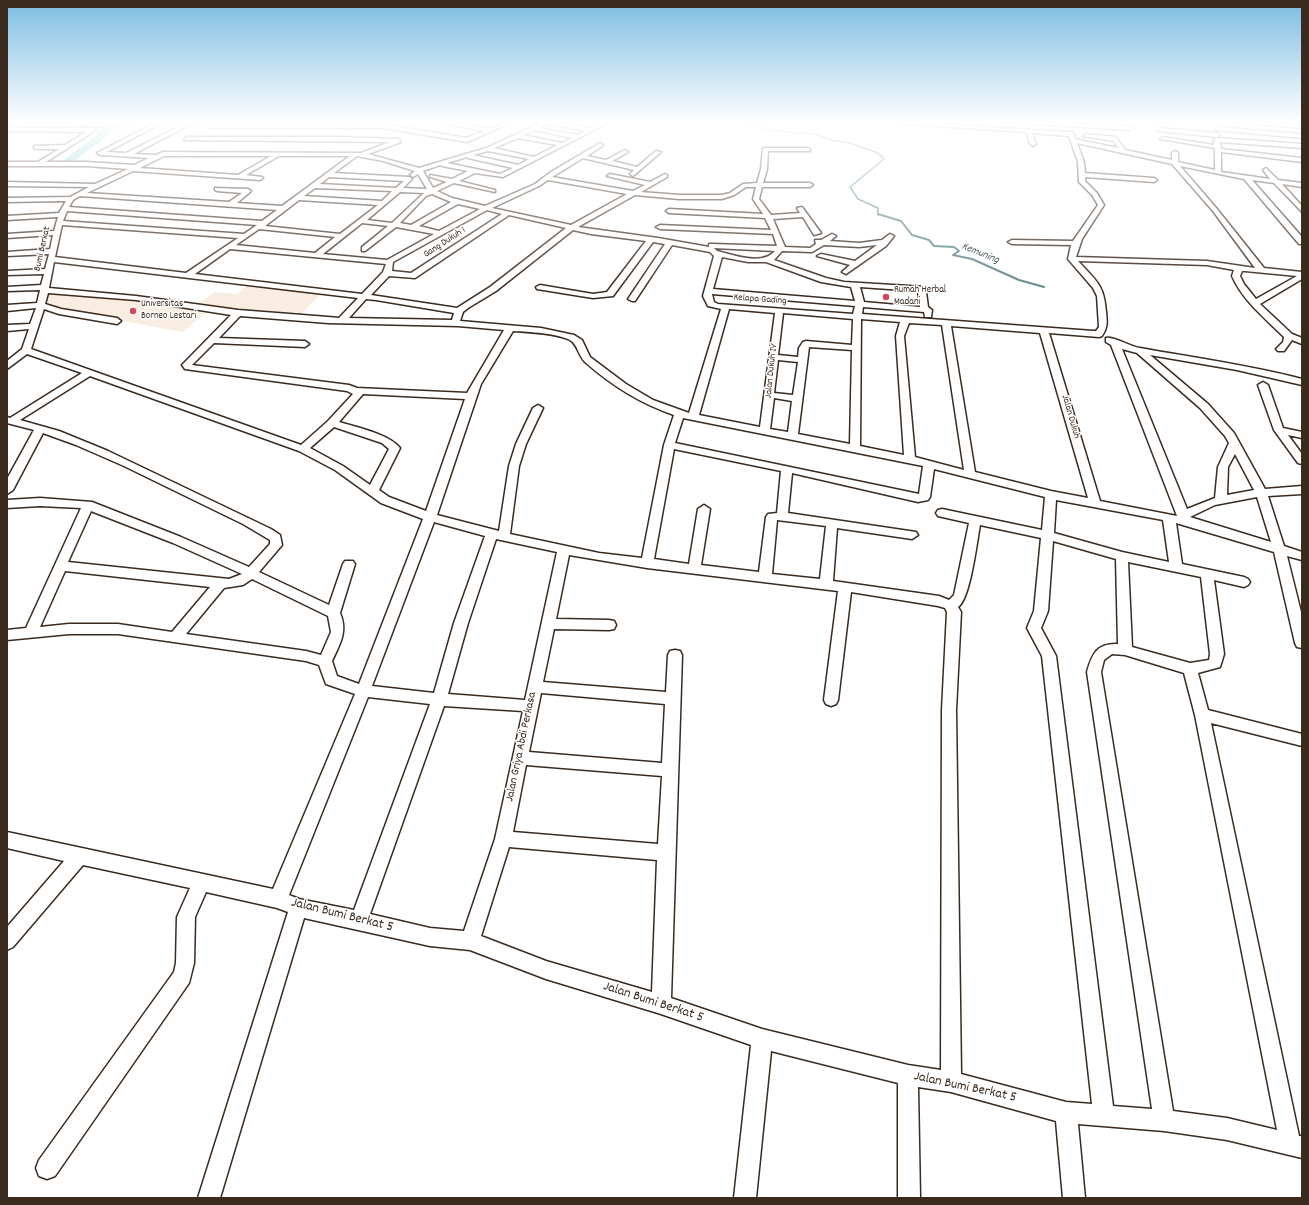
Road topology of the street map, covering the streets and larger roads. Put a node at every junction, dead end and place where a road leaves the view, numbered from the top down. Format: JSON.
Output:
{"nodes":[{"id":1,"x":111,"y":178,"type":"edge"},
{"id":2,"x":323,"y":178,"type":"edge"},
{"id":3,"x":409,"y":178,"type":"edge"},
{"id":4,"x":423,"y":178,"type":"edge"},
{"id":5,"x":442,"y":178,"type":"edge"},
{"id":6,"x":460,"y":178,"type":"edge"},
{"id":7,"x":549,"y":178,"type":"edge"},
{"id":8,"x":550,"y":178,"type":"edge"},
{"id":9,"x":623,"y":178,"type":"edge"},
{"id":10,"x":661,"y":178,"type":"edge"},
{"id":11,"x":761,"y":178,"type":"edge"},
{"id":12,"x":1082,"y":178,"type":"edge"},
{"id":13,"x":1129,"y":178,"type":"edge"},
{"id":14,"x":1187,"y":178,"type":"edge"},
{"id":15,"x":1247,"y":178,"type":"edge"},
{"id":16,"x":1249,"y":178,"type":"edge"},
{"id":17,"x":1274,"y":178,"type":"edge"},
{"id":18,"x":628,"y":179,"type":"joint"},
{"id":19,"x":1154,"y":180,"type":"dead end"},
{"id":20,"x":454,"y":181,"type":"junction"},
{"id":21,"x":1277,"y":182,"type":"junction"},
{"id":22,"x":7,"y":184,"type":"edge"},
{"id":23,"x":651,"y":184,"type":"junction"},
{"id":24,"x":94,"y":185,"type":"junction"},
{"id":25,"x":758,"y":185,"type":"junction"},
{"id":26,"x":810,"y":185,"type":"dead end"},
{"id":27,"x":1302,"y":185,"type":"edge"},
{"id":28,"x":312,"y":186,"type":"junction"},
{"id":29,"x":217,"y":189,"type":"dead end"},
{"id":30,"x":399,"y":190,"type":"junction"},
{"id":31,"x":431,"y":191,"type":"junction"},
{"id":32,"x":492,"y":191,"type":"dead end"},
{"id":33,"x":79,"y":194,"type":"junction"},
{"id":34,"x":632,"y":194,"type":"junction"},
{"id":35,"x":1288,"y":195,"type":"junction"},
{"id":36,"x":1302,"y":197,"type":"edge"},
{"id":37,"x":295,"y":198,"type":"junction"},
{"id":38,"x":71,"y":199,"type":"junction"},
{"id":39,"x":7,"y":200,"type":"edge"},
{"id":40,"x":457,"y":202,"type":"junction"},
{"id":41,"x":384,"y":203,"type":"junction"},
{"id":42,"x":230,"y":205,"type":"junction"},
{"id":43,"x":799,"y":206,"type":"dead end"},
{"id":44,"x":282,"y":208,"type":"junction"},
{"id":45,"x":486,"y":208,"type":"junction"},
{"id":46,"x":1302,"y":210,"type":"edge"},
{"id":47,"x":669,"y":211,"type":"dead end"},
{"id":48,"x":63,"y":212,"type":"junction"},
{"id":49,"x":508,"y":213,"type":"junction"},
{"id":50,"x":710,"y":214,"type":"junction"},
{"id":51,"x":804,"y":215,"type":"junction"},
{"id":52,"x":768,"y":216,"type":"junction"},
{"id":53,"x":7,"y":218,"type":"edge"},
{"id":54,"x":362,"y":221,"type":"junction"},
{"id":55,"x":59,"y":223,"type":"junction"},
{"id":56,"x":264,"y":223,"type":"junction"},
{"id":57,"x":394,"y":226,"type":"junction"},
{"id":58,"x":660,"y":226,"type":"dead end"},
{"id":59,"x":412,"y":227,"type":"junction"},
{"id":60,"x":257,"y":228,"type":"junction"},
{"id":61,"x":571,"y":228,"type":"junction"},
{"id":62,"x":775,"y":232,"type":"junction"},
{"id":63,"x":56,"y":233,"type":"junction"},
{"id":64,"x":440,"y":233,"type":"junction"},
{"id":65,"x":817,"y":233,"type":"dead end"},
{"id":66,"x":7,"y":236,"type":"edge"},
{"id":67,"x":245,"y":236,"type":"junction"},
{"id":68,"x":342,"y":236,"type":"junction"},
{"id":69,"x":832,"y":236,"type":"dead end"},
{"id":70,"x":890,"y":236,"type":"dead end"},
{"id":71,"x":651,"y":240,"type":"junction"},
{"id":72,"x":707,"y":240,"type":"junction"},
{"id":73,"x":670,"y":242,"type":"junction"},
{"id":74,"x":884,"y":242,"type":"junction"},
{"id":75,"x":1012,"y":242,"type":"dead end"},
{"id":76,"x":1302,"y":242,"type":"edge"},
{"id":77,"x":821,"y":243,"type":"junction"},
{"id":78,"x":1075,"y":243,"type":"junction"},
{"id":79,"x":780,"y":244,"type":"junction"},
{"id":80,"x":229,"y":247,"type":"junction"},
{"id":81,"x":365,"y":249,"type":"dead end"},
{"id":82,"x":812,"y":250,"type":"junction"},
{"id":83,"x":716,"y":253,"type":"junction"},
{"id":84,"x":7,"y":254,"type":"edge"},
{"id":85,"x":53,"y":255,"type":"junction"},
{"id":86,"x":317,"y":255,"type":"junction"},
{"id":87,"x":822,"y":256,"type":"dead end"},
{"id":88,"x":799,"y":258,"type":"dead end"},
{"id":89,"x":1078,"y":259,"type":"dead end"},
{"id":90,"x":767,"y":260,"type":"junction"},
{"id":91,"x":388,"y":262,"type":"junction"},
{"id":92,"x":856,"y":264,"type":"junction"},
{"id":93,"x":1239,"y":268,"type":"junction"},
{"id":94,"x":1261,"y":270,"type":"junction"},
{"id":95,"x":48,"y":271,"type":"junction"},
{"id":96,"x":846,"y":272,"type":"dead end"},
{"id":97,"x":7,"y":273,"type":"edge"},
{"id":98,"x":388,"y":273,"type":"junction"},
{"id":99,"x":188,"y":275,"type":"junction"},
{"id":100,"x":1302,"y":275,"type":"edge"},
{"id":101,"x":855,"y":285,"type":"junction"},
{"id":102,"x":540,"y":287,"type":"dead end"},
{"id":103,"x":44,"y":289,"type":"junction"},
{"id":104,"x":7,"y":290,"type":"edge"},
{"id":105,"x":707,"y":291,"type":"junction"},
{"id":106,"x":366,"y":296,"type":"junction"},
{"id":107,"x":632,"y":299,"type":"dead end"},
{"id":108,"x":860,"y":303,"type":"junction"},
{"id":109,"x":1255,"y":303,"type":"junction"},
{"id":110,"x":41,"y":305,"type":"junction"},
{"id":111,"x":726,"y":307,"type":"junction"},
{"id":112,"x":7,"y":308,"type":"edge"},
{"id":113,"x":928,"y":310,"type":"junction"},
{"id":114,"x":779,"y":311,"type":"junction"},
{"id":115,"x":459,"y":312,"type":"junction"},
{"id":116,"x":238,"y":313,"type":"junction"},
{"id":117,"x":858,"y":316,"type":"junction"},
{"id":118,"x":342,"y":320,"type":"junction"},
{"id":119,"x":117,"y":321,"type":"dead end"},
{"id":120,"x":905,"y":321,"type":"junction"},
{"id":121,"x":929,"y":322,"type":"junction"},
{"id":122,"x":458,"y":323,"type":"junction"},
{"id":123,"x":946,"y":323,"type":"junction"},
{"id":124,"x":35,"y":326,"type":"junction"},
{"id":125,"x":7,"y":328,"type":"edge"},
{"id":126,"x":510,"y":328,"type":"junction"},
{"id":127,"x":1044,"y":330,"type":"junction"},
{"id":128,"x":1289,"y":336,"type":"junction"},
{"id":129,"x":212,"y":340,"type":"junction"},
{"id":130,"x":1302,"y":341,"type":"edge"},
{"id":131,"x":305,"y":344,"type":"dead end"},
{"id":132,"x":857,"y":348,"type":"junction"},
{"id":133,"x":1281,"y":349,"type":"dead end"},
{"id":134,"x":26,"y":350,"type":"junction"},
{"id":135,"x":1140,"y":351,"type":"junction"},
{"id":136,"x":774,"y":357,"type":"junction"},
{"id":137,"x":802,"y":360,"type":"junction"},
{"id":138,"x":7,"y":366,"type":"edge"},
{"id":139,"x":90,"y":373,"type":"junction"},
{"id":140,"x":1302,"y":382,"type":"edge"},
{"id":141,"x":1263,"y":385,"type":"dead end"},
{"id":142,"x":356,"y":391,"type":"junction"},
{"id":143,"x":770,"y":395,"type":"junction"},
{"id":144,"x":471,"y":396,"type":"junction"},
{"id":145,"x":799,"y":399,"type":"junction"},
{"id":146,"x":538,"y":408,"type":"dead end"},
{"id":147,"x":679,"y":414,"type":"junction"},
{"id":148,"x":693,"y":417,"type":"junction"},
{"id":149,"x":9,"y":420,"type":"edge"},
{"id":150,"x":332,"y":423,"type":"junction"},
{"id":151,"x":40,"y":429,"type":"junction"},
{"id":152,"x":1279,"y":430,"type":"junction"},
{"id":153,"x":765,"y":431,"type":"junction"},
{"id":154,"x":1302,"y":434,"type":"edge"},
{"id":155,"x":794,"y":436,"type":"junction"},
{"id":156,"x":1234,"y":444,"type":"junction"},
{"id":157,"x":669,"y":445,"type":"junction"},
{"id":158,"x":855,"y":448,"type":"junction"},
{"id":159,"x":303,"y":449,"type":"junction"},
{"id":160,"x":910,"y":460,"type":"junction"},
{"id":161,"x":1302,"y":460,"type":"edge"},
{"id":162,"x":929,"y":465,"type":"junction"},
{"id":163,"x":787,"y":469,"type":"junction"},
{"id":164,"x":970,"y":474,"type":"junction"},
{"id":165,"x":7,"y":490,"type":"edge"},
{"id":166,"x":1302,"y":490,"type":"edge"},
{"id":167,"x":372,"y":492,"type":"junction"},
{"id":168,"x":1261,"y":493,"type":"junction"},
{"id":169,"x":1051,"y":495,"type":"junction"},
{"id":170,"x":1221,"y":499,"type":"junction"},
{"id":171,"x":7,"y":504,"type":"edge"},
{"id":172,"x":1095,"y":504,"type":"junction"},
{"id":173,"x":88,"y":505,"type":"junction"},
{"id":174,"x":704,"y":509,"type":"dead end"},
{"id":175,"x":942,"y":513,"type":"dead end"},
{"id":176,"x":782,"y":516,"type":"junction"},
{"id":177,"x":430,"y":517,"type":"junction"},
{"id":178,"x":1170,"y":518,"type":"junction"},
{"id":179,"x":1185,"y":519,"type":"junction"},
{"id":180,"x":976,"y":520,"type":"junction"},
{"id":181,"x":832,"y":523,"type":"junction"},
{"id":182,"x":498,"y":535,"type":"junction"},
{"id":183,"x":912,"y":535,"type":"dead end"},
{"id":184,"x":1049,"y":536,"type":"junction"},
{"id":185,"x":1280,"y":549,"type":"junction"},
{"id":186,"x":564,"y":550,"type":"junction"},
{"id":187,"x":1122,"y":556,"type":"junction"},
{"id":188,"x":1302,"y":556,"type":"edge"},
{"id":189,"x":349,"y":564,"type":"dead end"},
{"id":190,"x":647,"y":564,"type":"junction"},
{"id":191,"x":61,"y":566,"type":"junction"},
{"id":192,"x":1176,"y":568,"type":"junction"},
{"id":193,"x":694,"y":570,"type":"junction"},
{"id":194,"x":251,"y":573,"type":"junction"},
{"id":195,"x":1208,"y":575,"type":"junction"},
{"id":196,"x":765,"y":578,"type":"junction"},
{"id":197,"x":1244,"y":582,"type":"dead end"},
{"id":198,"x":220,"y":585,"type":"junction"},
{"id":199,"x":826,"y":585,"type":"junction"},
{"id":200,"x":845,"y":587,"type":"junction"},
{"id":201,"x":950,"y":606,"type":"junction"},
{"id":202,"x":1297,"y":607,"type":"edge"},
{"id":203,"x":332,"y":614,"type":"junction"},
{"id":204,"x":548,"y":624,"type":"junction"},
{"id":205,"x":609,"y":625,"type":"dead end"},
{"id":206,"x":31,"y":632,"type":"junction"},
{"id":207,"x":7,"y":635,"type":"edge"},
{"id":208,"x":176,"y":636,"type":"junction"},
{"id":209,"x":1302,"y":643,"type":"edge"},
{"id":210,"x":1125,"y":650,"type":"junction"},
{"id":211,"x":675,"y":655,"type":"dead end"},
{"id":212,"x":325,"y":661,"type":"junction"},
{"id":213,"x":1190,"y":668,"type":"junction"},
{"id":214,"x":535,"y":687,"type":"junction"},
{"id":215,"x":361,"y":691,"type":"junction"},
{"id":216,"x":673,"y":699,"type":"junction"},
{"id":217,"x":439,"y":700,"type":"junction"},
{"id":218,"x":831,"y":700,"type":"dead end"},
{"id":219,"x":531,"y":706,"type":"junction"},
{"id":220,"x":1202,"y":715,"type":"junction"},
{"id":221,"x":1302,"y":740,"type":"edge"},
{"id":222,"x":520,"y":758,"type":"junction"},
{"id":223,"x":670,"y":770,"type":"junction"},
{"id":224,"x":503,"y":839,"type":"junction"},
{"id":225,"x":7,"y":840,"type":"edge"},
{"id":226,"x":666,"y":853,"type":"junction"},
{"id":227,"x":80,"y":854,"type":"junction"},
{"id":228,"x":201,"y":882,"type":"junction"},
{"id":229,"x":278,"y":899,"type":"junction"},
{"id":230,"x":298,"y":908,"type":"junction"},
{"id":231,"x":358,"y":920,"type":"junction"},
{"id":232,"x":7,"y":941,"type":"edge"},
{"id":233,"x":470,"y":941,"type":"junction"},
{"id":234,"x":661,"y":1004,"type":"junction"},
{"id":235,"x":762,"y":1039,"type":"junction"},
{"id":236,"x":908,"y":1075,"type":"junction"},
{"id":237,"x":951,"y":1082,"type":"junction"},
{"id":238,"x":1066,"y":1113,"type":"junction"},
{"id":239,"x":1104,"y":1114,"type":"junction"},
{"id":240,"x":1164,"y":1120,"type":"junction"},
{"id":241,"x":1296,"y":1145,"type":"edge"},
{"id":242,"x":47,"y":1168,"type":"dead end"},
{"id":243,"x":209,"y":1198,"type":"edge"},
{"id":244,"x":745,"y":1198,"type":"edge"},
{"id":245,"x":909,"y":1198,"type":"edge"},
{"id":246,"x":1074,"y":1198,"type":"edge"}],
"edges":[{"from":1,"to":24,"type":"street","name":"Bumi Berkat"},
{"from":2,"to":28,"type":"street"},
{"from":3,"to":30,"type":"street"},
{"from":4,"to":31,"type":"street"},
{"from":5,"to":20,"type":"street"},
{"from":6,"to":20,"type":"street"},
{"from":7,"to":45,"type":"street"},
{"from":8,"to":34,"type":"street"},
{"from":9,"to":18,"type":"street"},
{"from":10,"to":23,"type":"street"},
{"from":11,"to":25,"type":"street"},
{"from":12,"to":78,"type":"street"},
{"from":13,"to":19,"type":"street"},
{"from":14,"to":94,"type":"street"},
{"from":15,"to":76,"type":"street"},
{"from":16,"to":21,"type":"street"},
{"from":17,"to":21,"type":"street"},
{"from":18,"to":23,"type":"street"},
{"from":20,"to":31,"type":"street"},
{"from":20,"to":32,"type":"street"},
{"from":21,"to":27,"type":"street"},
{"from":21,"to":35,"type":"street"},
{"from":22,"to":24,"type":"street"},
{"from":23,"to":34,"type":"street"},
{"from":24,"to":33,"type":"street","name":"Bumi Berkat"},
{"from":25,"to":26,"type":"street"},
{"from":25,"to":34,"type":"street"},
{"from":25,"to":52,"type":"street"},
{"from":28,"to":30,"type":"street"},
{"from":28,"to":37,"type":"street"},
{"from":29,"to":42,"type":"street"},
{"from":30,"to":31,"type":"street"},
{"from":30,"to":41,"type":"street"},
{"from":31,"to":40,"type":"street"},
{"from":31,"to":57,"type":"street"},
{"from":33,"to":38,"type":"street","name":"Bumi Berkat"},
{"from":33,"to":42,"type":"street"},
{"from":34,"to":61,"type":"street"},
{"from":35,"to":36,"type":"street"},
{"from":35,"to":46,"type":"street"},
{"from":37,"to":41,"type":"street"},
{"from":37,"to":44,"type":"street"},
{"from":38,"to":39,"type":"street"},
{"from":38,"to":48,"type":"street","name":"Bumi Berkat"},
{"from":40,"to":45,"type":"street"},
{"from":40,"to":59,"type":"street"},
{"from":41,"to":54,"type":"street"},
{"from":42,"to":44,"type":"street"},
{"from":43,"to":51,"type":"street"},
{"from":44,"to":56,"type":"street"},
{"from":45,"to":49,"type":"street"},
{"from":45,"to":64,"type":"street"},
{"from":47,"to":50,"type":"street"},
{"from":48,"to":53,"type":"street"},
{"from":48,"to":55,"type":"street","name":"Bumi Berkat"},
{"from":48,"to":56,"type":"street"},
{"from":49,"to":61,"type":"street"},
{"from":49,"to":98,"type":"street","name":"Gang Dukuh 1"},
{"from":50,"to":52,"type":"street"},
{"from":50,"to":72,"type":"street"},
{"from":51,"to":52,"type":"street"},
{"from":51,"to":65,"type":"street"},
{"from":52,"to":62,"type":"street"},
{"from":54,"to":57,"type":"street"},
{"from":54,"to":68,"type":"street"},
{"from":55,"to":63,"type":"street","name":"Bumi Berkat"},
{"from":55,"to":67,"type":"street"},
{"from":56,"to":60,"type":"street"},
{"from":57,"to":59,"type":"street"},
{"from":57,"to":81,"type":"street"},
{"from":58,"to":72,"type":"street"},
{"from":59,"to":64,"type":"street"},
{"from":60,"to":67,"type":"street"},
{"from":60,"to":68,"type":"street"},
{"from":61,"to":71,"type":"street"},
{"from":61,"to":115,"type":"street"},
{"from":62,"to":72,"type":"street"},
{"from":62,"to":79,"type":"street"},
{"from":63,"to":66,"type":"street"},
{"from":63,"to":85,"type":"street","name":"Bumi Berkat"},
{"from":64,"to":91,"type":"street"},
{"from":67,"to":80,"type":"street"},
{"from":68,"to":86,"type":"street"},
{"from":69,"to":77,"type":"street"},
{"from":70,"to":74,"type":"street"},
{"from":71,"to":73,"type":"street"},
{"from":71,"to":102,"type":"street"},
{"from":72,"to":73,"type":"street"},
{"from":72,"to":79,"type":"street"},
{"from":72,"to":83,"type":"street"},
{"from":73,"to":107,"type":"street"},
{"from":74,"to":77,"type":"street"},
{"from":74,"to":92,"type":"street"},
{"from":75,"to":78,"type":"street"},
{"from":77,"to":79,"type":"street"},
{"from":77,"to":82,"type":"street"},
{"from":78,"to":127,"type":"street","name":"Kelapa Gading"},
{"from":79,"to":82,"type":"street"},
{"from":79,"to":90,"type":"street"},
{"from":80,"to":86,"type":"street"},
{"from":80,"to":99,"type":"street"},
{"from":82,"to":88,"type":"street"},
{"from":83,"to":90,"type":"street"},
{"from":83,"to":105,"type":"street"},
{"from":84,"to":85,"type":"street"},
{"from":85,"to":95,"type":"street","name":"Bumi Berkat"},
{"from":85,"to":99,"type":"street"},
{"from":86,"to":91,"type":"street"},
{"from":87,"to":92,"type":"street"},
{"from":89,"to":93,"type":"street"},
{"from":90,"to":101,"type":"street"},
{"from":91,"to":98,"type":"street"},
{"from":92,"to":96,"type":"street"},
{"from":93,"to":94,"type":"street"},
{"from":93,"to":109,"type":"street"},
{"from":94,"to":100,"type":"street"},
{"from":95,"to":97,"type":"street"},
{"from":95,"to":103,"type":"street","name":"Bumi Berkat"},
{"from":98,"to":106,"type":"street"},
{"from":99,"to":106,"type":"street"},
{"from":100,"to":109,"type":"street"},
{"from":101,"to":108,"type":"street"},
{"from":101,"to":113,"type":"street"},
{"from":103,"to":104,"type":"street"},
{"from":103,"to":110,"type":"street","name":"Bumi Berkat"},
{"from":103,"to":116,"type":"street"},
{"from":105,"to":108,"type":"street"},
{"from":105,"to":111,"type":"street","name":"Kelapa Gading"},
{"from":106,"to":115,"type":"street"},
{"from":106,"to":118,"type":"street"},
{"from":108,"to":113,"type":"street"},
{"from":108,"to":117,"type":"street"},
{"from":109,"to":128,"type":"street"},
{"from":110,"to":112,"type":"street"},
{"from":110,"to":119,"type":"street"},
{"from":110,"to":124,"type":"street","name":"Bumi Berkat"},
{"from":111,"to":114,"type":"street","name":"Kelapa Gading"},
{"from":111,"to":148,"type":"street"},
{"from":113,"to":121,"type":"street"},
{"from":114,"to":117,"type":"street","name":"Kelapa Gading"},
{"from":114,"to":136,"type":"street","name":"Jalan Dukuh IV"},
{"from":115,"to":122,"type":"street"},
{"from":116,"to":118,"type":"street"},
{"from":116,"to":129,"type":"street"},
{"from":117,"to":120,"type":"street","name":"Kelapa Gading"},
{"from":117,"to":132,"type":"street"},
{"from":118,"to":122,"type":"street"},
{"from":120,"to":121,"type":"street","name":"Kelapa Gading"},
{"from":120,"to":160,"type":"street"},
{"from":121,"to":123,"type":"street","name":"Kelapa Gading"},
{"from":122,"to":126,"type":"street"},
{"from":123,"to":127,"type":"street","name":"Kelapa Gading"},
{"from":123,"to":164,"type":"street"},
{"from":124,"to":125,"type":"street"},
{"from":124,"to":134,"type":"street","name":"Bumi Berkat"},
{"from":126,"to":144,"type":"street"},
{"from":126,"to":147,"type":"street"},
{"from":127,"to":172,"type":"street","name":"Jalan Dukuh"},
{"from":128,"to":130,"type":"street"},
{"from":128,"to":133,"type":"street"},
{"from":129,"to":131,"type":"street"},
{"from":129,"to":142,"type":"street"},
{"from":132,"to":137,"type":"street"},
{"from":132,"to":158,"type":"street"},
{"from":134,"to":138,"type":"street","name":"Bumi Berkat"},
{"from":134,"to":139,"type":"street"},
{"from":135,"to":140,"type":"street"},
{"from":135,"to":156,"type":"street"},
{"from":135,"to":179,"type":"street"},
{"from":136,"to":137,"type":"street"},
{"from":136,"to":143,"type":"street","name":"Jalan Dukuh IV"},
{"from":137,"to":145,"type":"street"},
{"from":139,"to":149,"type":"street"},
{"from":139,"to":159,"type":"street"},
{"from":141,"to":152,"type":"street"},
{"from":142,"to":144,"type":"street"},
{"from":142,"to":150,"type":"street"},
{"from":143,"to":145,"type":"street"},
{"from":143,"to":153,"type":"street","name":"Jalan Dukuh IV"},
{"from":144,"to":177,"type":"street"},
{"from":145,"to":155,"type":"street"},
{"from":146,"to":182,"type":"street"},
{"from":147,"to":148,"type":"street"},
{"from":147,"to":157,"type":"street"},
{"from":148,"to":153,"type":"street"},
{"from":149,"to":151,"type":"street"},
{"from":150,"to":159,"type":"street"},
{"from":150,"to":167,"type":"street"},
{"from":151,"to":165,"type":"street"},
{"from":151,"to":194,"type":"street"},
{"from":152,"to":154,"type":"street"},
{"from":152,"to":161,"type":"street"},
{"from":153,"to":155,"type":"street"},
{"from":155,"to":158,"type":"street"},
{"from":156,"to":168,"type":"street"},
{"from":156,"to":170,"type":"street"},
{"from":157,"to":163,"type":"street"},
{"from":157,"to":190,"type":"street"},
{"from":158,"to":160,"type":"street"},
{"from":159,"to":167,"type":"street"},
{"from":160,"to":162,"type":"street"},
{"from":162,"to":163,"type":"street"},
{"from":162,"to":164,"type":"street"},
{"from":163,"to":176,"type":"street"},
{"from":164,"to":169,"type":"street"},
{"from":166,"to":168,"type":"street"},
{"from":167,"to":177,"type":"street"},
{"from":168,"to":170,"type":"street"},
{"from":168,"to":185,"type":"street"},
{"from":169,"to":172,"type":"street"},
{"from":169,"to":184,"type":"street"},
{"from":170,"to":179,"type":"street"},
{"from":171,"to":173,"type":"street"},
{"from":172,"to":178,"type":"street"},
{"from":173,"to":191,"type":"street"},
{"from":173,"to":194,"type":"street"},
{"from":174,"to":193,"type":"street"},
{"from":175,"to":180,"type":"street"},
{"from":176,"to":181,"type":"street"},
{"from":176,"to":196,"type":"street"},
{"from":177,"to":182,"type":"street"},
{"from":177,"to":215,"type":"street"},
{"from":178,"to":179,"type":"street"},
{"from":178,"to":192,"type":"street"},
{"from":179,"to":185,"type":"street"},
{"from":180,"to":184,"type":"street"},
{"from":180,"to":201,"type":"street"},
{"from":181,"to":183,"type":"street"},
{"from":181,"to":199,"type":"street"},
{"from":182,"to":186,"type":"street"},
{"from":182,"to":217,"type":"street"},
{"from":184,"to":187,"type":"street"},
{"from":184,"to":239,"type":"street"},
{"from":185,"to":188,"type":"street"},
{"from":185,"to":202,"type":"street"},
{"from":186,"to":190,"type":"street"},
{"from":186,"to":204,"type":"street","name":"Jalan Griya Abdi Perkasa"},
{"from":187,"to":192,"type":"street"},
{"from":187,"to":210,"type":"street"},
{"from":189,"to":203,"type":"street"},
{"from":190,"to":193,"type":"street"},
{"from":191,"to":198,"type":"street"},
{"from":191,"to":206,"type":"street"},
{"from":192,"to":195,"type":"street"},
{"from":193,"to":196,"type":"street"},
{"from":194,"to":198,"type":"street"},
{"from":194,"to":203,"type":"street"},
{"from":195,"to":197,"type":"street"},
{"from":195,"to":213,"type":"street"},
{"from":196,"to":199,"type":"street"},
{"from":198,"to":208,"type":"street"},
{"from":199,"to":200,"type":"street"},
{"from":200,"to":201,"type":"street"},
{"from":200,"to":218,"type":"street"},
{"from":201,"to":237,"type":"street"},
{"from":202,"to":209,"type":"street"},
{"from":203,"to":212,"type":"street"},
{"from":204,"to":205,"type":"street"},
{"from":204,"to":214,"type":"street","name":"Jalan Griya Abdi Perkasa"},
{"from":206,"to":207,"type":"street"},
{"from":206,"to":208,"type":"street"},
{"from":208,"to":212,"type":"street"},
{"from":210,"to":213,"type":"street"},
{"from":210,"to":240,"type":"street"},
{"from":211,"to":216,"type":"street"},
{"from":212,"to":215,"type":"street"},
{"from":213,"to":220,"type":"street"},
{"from":214,"to":216,"type":"street"},
{"from":214,"to":219,"type":"street","name":"Jalan Griya Abdi Perkasa"},
{"from":215,"to":217,"type":"street"},
{"from":215,"to":229,"type":"street"},
{"from":216,"to":223,"type":"street"},
{"from":217,"to":219,"type":"street"},
{"from":217,"to":231,"type":"street"},
{"from":219,"to":222,"type":"street","name":"Jalan Griya Abdi Perkasa"},
{"from":220,"to":221,"type":"street"},
{"from":220,"to":241,"type":"street"},
{"from":222,"to":223,"type":"street"},
{"from":222,"to":224,"type":"street","name":"Jalan Griya Abdi Perkasa"},
{"from":223,"to":226,"type":"street"},
{"from":224,"to":226,"type":"street"},
{"from":224,"to":233,"type":"street","name":"Jalan Griya Abdi Perkasa"},
{"from":225,"to":227,"type":"street","name":"Jalan Bumi Berkat 5"},
{"from":226,"to":234,"type":"street"},
{"from":227,"to":228,"type":"street","name":"Jalan Bumi Berkat 5"},
{"from":227,"to":232,"type":"street"},
{"from":228,"to":229,"type":"street","name":"Jalan Bumi Berkat 5"},
{"from":228,"to":242,"type":"street"},
{"from":229,"to":230,"type":"street","name":"Jalan Bumi Berkat 5"},
{"from":230,"to":231,"type":"street","name":"Jalan Bumi Berkat 5"},
{"from":230,"to":243,"type":"street"},
{"from":231,"to":233,"type":"street","name":"Jalan Bumi Berkat 5"},
{"from":233,"to":234,"type":"street","name":"Jalan Bumi Berkat 5"},
{"from":234,"to":235,"type":"street","name":"Jalan Bumi Berkat 5"},
{"from":235,"to":236,"type":"street","name":"Jalan Bumi Berkat 5"},
{"from":235,"to":244,"type":"street"},
{"from":236,"to":237,"type":"street","name":"Jalan Bumi Berkat 5"},
{"from":236,"to":245,"type":"street"},
{"from":237,"to":238,"type":"street","name":"Jalan Bumi Berkat 5"},
{"from":238,"to":239,"type":"street","name":"Jalan Bumi Berkat 5"},
{"from":238,"to":246,"type":"street"},
{"from":239,"to":240,"type":"street","name":"Jalan Bumi Berkat 5"},
{"from":240,"to":241,"type":"street","name":"Jalan Bumi Berkat 5"}]}
